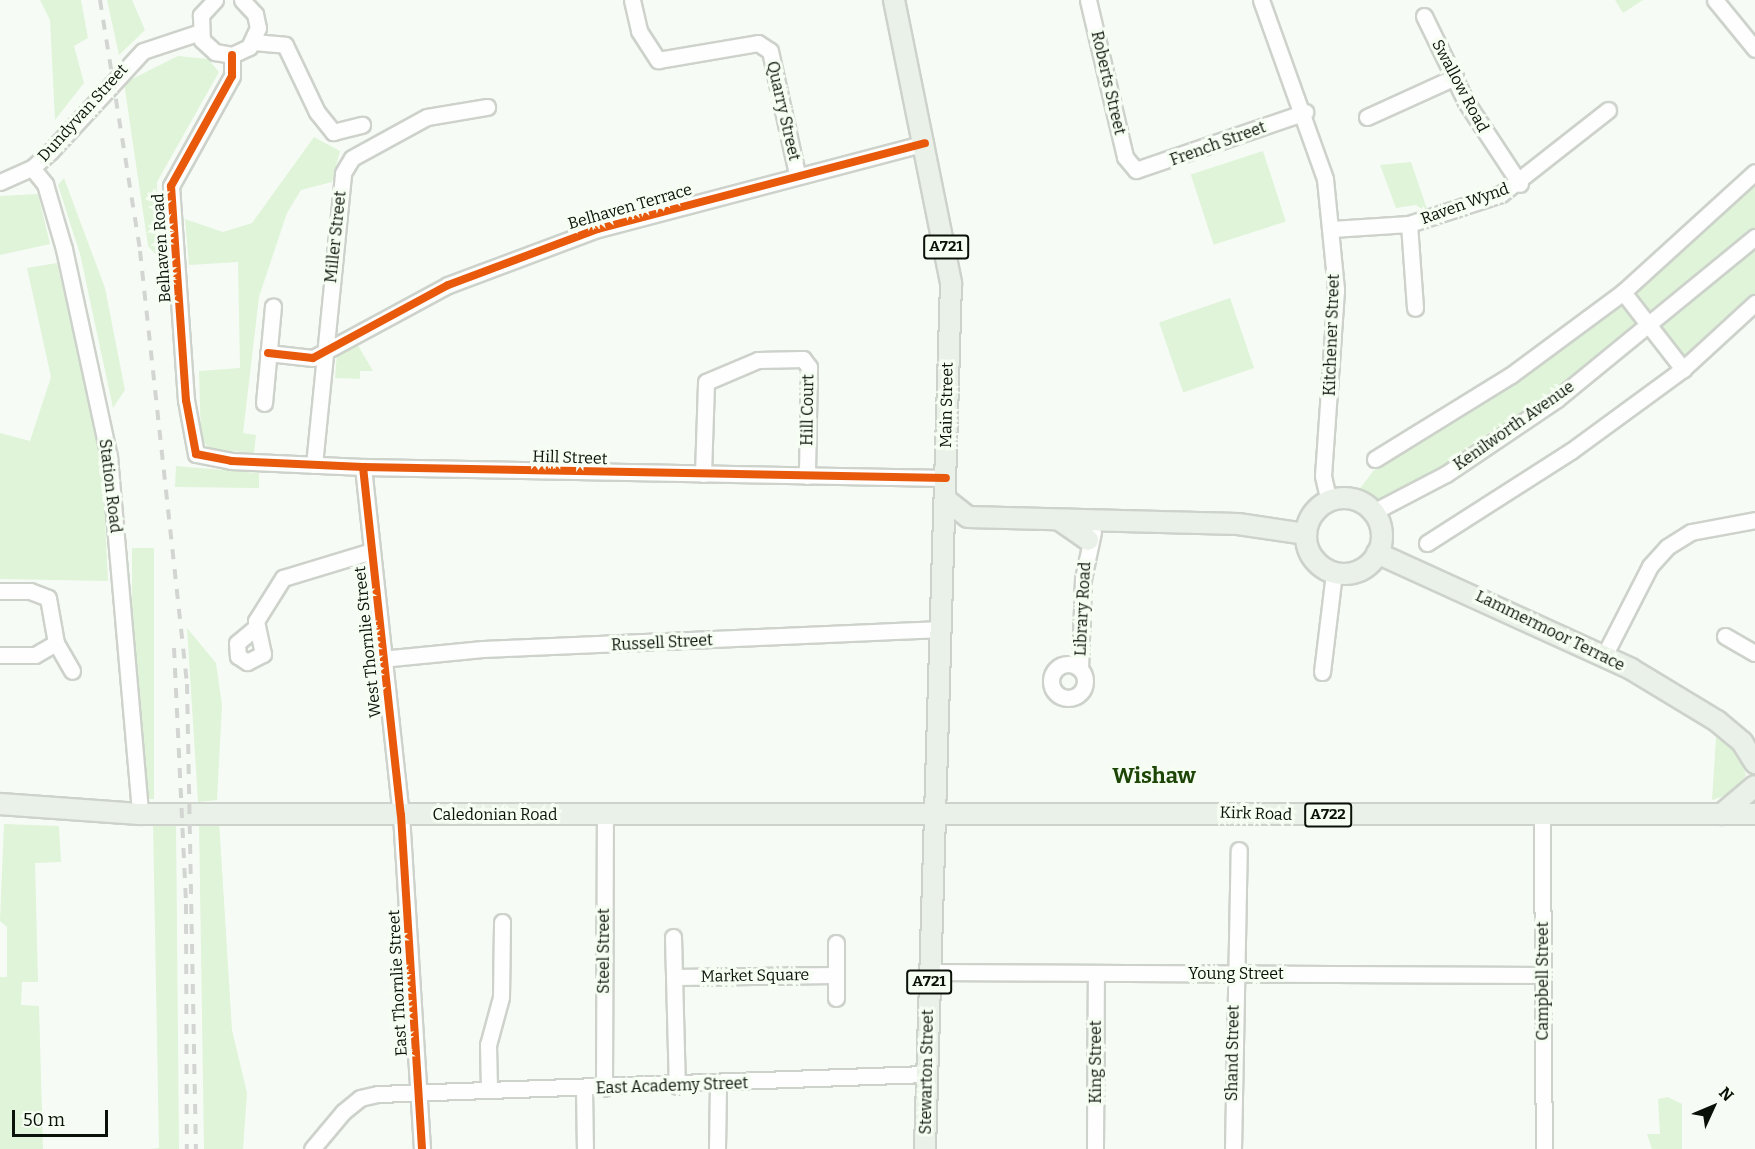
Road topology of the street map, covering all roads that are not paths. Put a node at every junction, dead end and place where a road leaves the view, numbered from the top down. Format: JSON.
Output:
{"nodes":[{"id":1,"x":242,"y":0,"type":"edge"},
{"id":2,"x":632,"y":0,"type":"edge"},
{"id":3,"x":894,"y":0,"type":"edge"},
{"id":4,"x":1088,"y":0,"type":"edge"},
{"id":5,"x":1261,"y":0,"type":"edge"},
{"id":6,"x":1715,"y":0,"type":"edge"},
{"id":7,"x":212,"y":1,"type":"edge"},
{"id":8,"x":1424,"y":16,"type":"dead end"},
{"id":9,"x":200,"y":32,"type":"junction"},
{"id":10,"x":253,"y":42,"type":"junction"},
{"id":11,"x":1755,"y":49,"type":"edge"},
{"id":12,"x":232,"y":55,"type":"junction"},
{"id":13,"x":1455,"y":77,"type":"junction"},
{"id":14,"x":487,"y":107,"type":"dead end"},
{"id":15,"x":1608,"y":110,"type":"dead end"},
{"id":16,"x":1305,"y":112,"type":"junction"},
{"id":17,"x":1367,"y":117,"type":"dead end"},
{"id":18,"x":362,"y":125,"type":"dead end"},
{"id":19,"x":925,"y":143,"type":"junction"},
{"id":20,"x":1130,"y":166,"type":"joint"},
{"id":21,"x":32,"y":168,"type":"junction"},
{"id":22,"x":1755,"y":172,"type":"edge"},
{"id":23,"x":797,"y":174,"type":"junction"},
{"id":24,"x":0,"y":182,"type":"edge"},
{"id":25,"x":1520,"y":184,"type":"junction"},
{"id":26,"x":1409,"y":224,"type":"junction"},
{"id":27,"x":1332,"y":229,"type":"junction"},
{"id":28,"x":1755,"y":237,"type":"edge"},
{"id":29,"x":1623,"y":292,"type":"junction"},
{"id":30,"x":1755,"y":303,"type":"edge"},
{"id":31,"x":273,"y":306,"type":"dead end"},
{"id":32,"x":1415,"y":308,"type":"dead end"},
{"id":33,"x":1650,"y":325,"type":"junction"},
{"id":34,"x":325,"y":350,"type":"junction"},
{"id":35,"x":268,"y":353,"type":"junction"},
{"id":36,"x":1683,"y":369,"type":"junction"},
{"id":37,"x":264,"y":403,"type":"dead end"},
{"id":38,"x":196,"y":454,"type":"joint"},
{"id":39,"x":1375,"y":459,"type":"dead end"},
{"id":40,"x":314,"y":465,"type":"junction"},
{"id":41,"x":363,"y":467,"type":"junction"},
{"id":42,"x":703,"y":474,"type":"junction"},
{"id":43,"x":807,"y":476,"type":"junction"},
{"id":44,"x":946,"y":478,"type":"junction"},
{"id":45,"x":945,"y":499,"type":"junction"},
{"id":46,"x":1329,"y":501,"type":"junction"},
{"id":47,"x":1369,"y":507,"type":"junction"},
{"id":48,"x":1755,"y":519,"type":"edge"},
{"id":49,"x":1055,"y":520,"type":"junction"},
{"id":50,"x":1108,"y":522,"type":"junction"},
{"id":51,"x":1306,"y":534,"type":"junction"},
{"id":52,"x":1088,"y":540,"type":"junction"},
{"id":53,"x":1427,"y":543,"type":"dead end"},
{"id":54,"x":372,"y":551,"type":"junction"},
{"id":55,"x":1377,"y":554,"type":"junction"},
{"id":56,"x":1334,"y":573,"type":"junction"},
{"id":57,"x":0,"y":591,"type":"edge"},
{"id":58,"x":255,"y":628,"type":"dead end"},
{"id":59,"x":943,"y":629,"type":"junction"},
{"id":60,"x":1725,"y":636,"type":"dead end"},
{"id":61,"x":56,"y":643,"type":"junction"},
{"id":62,"x":1755,"y":654,"type":"edge"},
{"id":63,"x":0,"y":655,"type":"edge"},
{"id":64,"x":1604,"y":656,"type":"junction"},
{"id":65,"x":381,"y":659,"type":"junction"},
{"id":66,"x":1080,"y":669,"type":"dead end"},
{"id":67,"x":72,"y":671,"type":"dead end"},
{"id":68,"x":1322,"y":672,"type":"dead end"},
{"id":69,"x":1717,"y":721,"type":"junction"},
{"id":70,"x":1755,"y":738,"type":"edge"},
{"id":71,"x":1755,"y":764,"type":"edge"},
{"id":72,"x":1755,"y":786,"type":"edge"},
{"id":73,"x":0,"y":794,"type":"edge"},
{"id":74,"x":0,"y":804,"type":"edge"},
{"id":75,"x":55,"y":808,"type":"junction"},
{"id":76,"x":605,"y":813,"type":"junction"},
{"id":77,"x":140,"y":814,"type":"junction"},
{"id":78,"x":1542,"y":814,"type":"junction"},
{"id":79,"x":1722,"y":814,"type":"junction"},
{"id":80,"x":1755,"y":814,"type":"edge"},
{"id":81,"x":401,"y":815,"type":"junction"},
{"id":82,"x":934,"y":815,"type":"junction"},
{"id":83,"x":1239,"y":850,"type":"dead end"},
{"id":84,"x":502,"y":922,"type":"dead end"},
{"id":85,"x":673,"y":937,"type":"dead end"},
{"id":86,"x":836,"y":943,"type":"dead end"},
{"id":87,"x":930,"y":972,"type":"junction"},
{"id":88,"x":1234,"y":972,"type":"junction"},
{"id":89,"x":835,"y":975,"type":"junction"},
{"id":90,"x":1096,"y":975,"type":"junction"},
{"id":91,"x":1543,"y":975,"type":"junction"},
{"id":92,"x":674,"y":977,"type":"junction"},
{"id":93,"x":836,"y":998,"type":"dead end"},
{"id":94,"x":926,"y":1074,"type":"junction"},
{"id":95,"x":718,"y":1085,"type":"junction"},
{"id":96,"x":677,"y":1086,"type":"junction"},
{"id":97,"x":584,"y":1088,"type":"junction"},
{"id":98,"x":604,"y":1088,"type":"junction"},
{"id":99,"x":489,"y":1089,"type":"junction"},
{"id":100,"x":418,"y":1092,"type":"junction"},
{"id":101,"x":312,"y":1149,"type":"edge"},
{"id":102,"x":422,"y":1149,"type":"edge"},
{"id":103,"x":585,"y":1149,"type":"edge"},
{"id":104,"x":717,"y":1149,"type":"edge"},
{"id":105,"x":925,"y":1149,"type":"edge"},
{"id":106,"x":1095,"y":1149,"type":"edge"},
{"id":107,"x":1233,"y":1149,"type":"edge"},
{"id":108,"x":1544,"y":1149,"type":"edge"}],
"edges":[{"from":1,"to":10,"type":"street"},
{"from":2,"to":23,"type":"street","name":"Quarry Street"},
{"from":3,"to":19,"type":"main road","name":"Main Street","number":"A721"},
{"from":4,"to":20,"type":"street","name":"Roberts Street"},
{"from":5,"to":16,"type":"street","name":"Kitchener Street"},
{"from":6,"to":11,"type":"street"},
{"from":7,"to":9,"type":"street"},
{"from":8,"to":13,"type":"street","name":"Swallow Road"},
{"from":9,"to":12,"type":"street"},
{"from":9,"to":21,"type":"street","name":"Dundyvan Street"},
{"from":10,"to":12,"type":"street"},
{"from":10,"to":18,"type":"street"},
{"from":12,"to":38,"type":"street","name":"Belhaven Road"},
{"from":13,"to":17,"type":"street"},
{"from":13,"to":25,"type":"street","name":"Swallow Road"},
{"from":14,"to":34,"type":"street","name":"Miller Street"},
{"from":15,"to":25,"type":"street","name":"Raven Wynd"},
{"from":16,"to":20,"type":"street","name":"French Street"},
{"from":16,"to":27,"type":"street","name":"Kitchener Street"},
{"from":19,"to":23,"type":"street","name":"Belhaven Terrace"},
{"from":19,"to":44,"type":"main road","name":"Main Street","number":"A721"},
{"from":21,"to":24,"type":"street","name":"Dundyvan Street"},
{"from":21,"to":77,"type":"street","name":"Station Road"},
{"from":22,"to":29,"type":"street"},
{"from":23,"to":34,"type":"street","name":"Belhaven Terrace"},
{"from":25,"to":26,"type":"street","name":"Raven Wynd"},
{"from":26,"to":27,"type":"street","name":"Raven Wynd"},
{"from":26,"to":32,"type":"street"},
{"from":27,"to":46,"type":"street","name":"Kitchener Street"},
{"from":28,"to":33,"type":"street","name":"Kenilworth Avenue"},
{"from":29,"to":33,"type":"street"},
{"from":29,"to":39,"type":"street"},
{"from":30,"to":36,"type":"street"},
{"from":31,"to":35,"type":"street"},
{"from":33,"to":36,"type":"street"},
{"from":33,"to":47,"type":"street","name":"Kenilworth Avenue"},
{"from":34,"to":35,"type":"street","name":"Belhaven Terrace"},
{"from":34,"to":40,"type":"street","name":"Miller Street"},
{"from":35,"to":37,"type":"street"},
{"from":36,"to":53,"type":"street"},
{"from":38,"to":40,"type":"street","name":"Hill Street"},
{"from":40,"to":41,"type":"street","name":"Hill Street"},
{"from":41,"to":42,"type":"street","name":"Hill Street"},
{"from":41,"to":54,"type":"street","name":"West Thornlie Street"},
{"from":42,"to":43,"type":"street","name":"Hill Street"},
{"from":42,"to":43,"type":"street","name":"Hill Court"},
{"from":43,"to":44,"type":"street","name":"Hill Street"},
{"from":44,"to":45,"type":"main road","name":"Main Street","number":"A721"},
{"from":45,"to":49,"type":"main road"},
{"from":45,"to":59,"type":"main road","name":"Main Street","number":"A721"},
{"from":46,"to":47,"type":"main road"},
{"from":46,"to":51,"type":"main road"},
{"from":47,"to":55,"type":"main road"},
{"from":48,"to":64,"type":"street"},
{"from":49,"to":50,"type":"main road"},
{"from":49,"to":52,"type":"main road"},
{"from":50,"to":51,"type":"main road"},
{"from":50,"to":52,"type":"street","name":"Library Road"},
{"from":51,"to":56,"type":"main road"},
{"from":52,"to":66,"type":"street","name":"Library Road"},
{"from":54,"to":58,"type":"street"},
{"from":54,"to":65,"type":"street","name":"West Thornlie Street"},
{"from":55,"to":56,"type":"main road"},
{"from":55,"to":64,"type":"main road","name":"Lammermoor Terrace"},
{"from":56,"to":68,"type":"street"},
{"from":57,"to":61,"type":"street"},
{"from":59,"to":65,"type":"street","name":"Russell Street"},
{"from":59,"to":82,"type":"main road","name":"Main Street","number":"A721"},
{"from":60,"to":62,"type":"street"},
{"from":61,"to":63,"type":"street"},
{"from":61,"to":67,"type":"street"},
{"from":64,"to":69,"type":"main road","name":"Lammermoor Terrace"},
{"from":65,"to":81,"type":"street","name":"West Thornlie Street"},
{"from":69,"to":70,"type":"main road","name":"Lammermoor Terrace"},
{"from":69,"to":71,"type":"main road","name":"Lammermoor Terrace"},
{"from":72,"to":79,"type":"main road"},
{"from":73,"to":75,"type":"main road","name":"Caledonian Road"},
{"from":74,"to":75,"type":"main road","name":"Caledonian Road"},
{"from":75,"to":77,"type":"main road","name":"Caledonian Road"},
{"from":76,"to":81,"type":"main road","name":"Caledonian Road"},
{"from":76,"to":82,"type":"main road","name":"Caledonian Road"},
{"from":76,"to":98,"type":"street","name":"Steel Street"},
{"from":77,"to":81,"type":"main road","name":"Caledonian Road"},
{"from":78,"to":79,"type":"main road","name":"Kirk Road","number":"A722"},
{"from":78,"to":82,"type":"main road","name":"Kirk Road","number":"A722"},
{"from":78,"to":91,"type":"street","name":"Campbell Street"},
{"from":79,"to":80,"type":"main road","name":"Kirk Road","number":"A722"},
{"from":81,"to":100,"type":"street","name":"East Thornlie Street"},
{"from":82,"to":87,"type":"main road","name":"Stewarton Street","number":"A721"},
{"from":83,"to":88,"type":"street","name":"Shand Street"},
{"from":84,"to":99,"type":"street"},
{"from":85,"to":92,"type":"street"},
{"from":86,"to":89,"type":"street"},
{"from":87,"to":90,"type":"street","name":"Young Street"},
{"from":87,"to":94,"type":"main road","name":"Stewarton Street","number":"A721"},
{"from":88,"to":90,"type":"street","name":"Young Street"},
{"from":88,"to":91,"type":"street","name":"Young Street"},
{"from":88,"to":107,"type":"street","name":"Shand Street"},
{"from":89,"to":92,"type":"street","name":"Market Square"},
{"from":89,"to":93,"type":"street"},
{"from":90,"to":106,"type":"street","name":"King Street"},
{"from":91,"to":108,"type":"street","name":"Campbell Street"},
{"from":92,"to":96,"type":"street"},
{"from":94,"to":95,"type":"street","name":"East Academy Street"},
{"from":94,"to":105,"type":"main road","name":"Stewarton Street","number":"A721"},
{"from":95,"to":96,"type":"street","name":"East Academy Street"},
{"from":95,"to":104,"type":"street"},
{"from":96,"to":98,"type":"street","name":"East Academy Street"},
{"from":97,"to":98,"type":"street","name":"East Academy Street"},
{"from":97,"to":99,"type":"street","name":"East Academy Street"},
{"from":97,"to":103,"type":"street"},
{"from":99,"to":100,"type":"street","name":"East Academy Street"},
{"from":100,"to":101,"type":"street","name":"East Academy Street"},
{"from":100,"to":102,"type":"street","name":"East Thornlie Street"}]}
